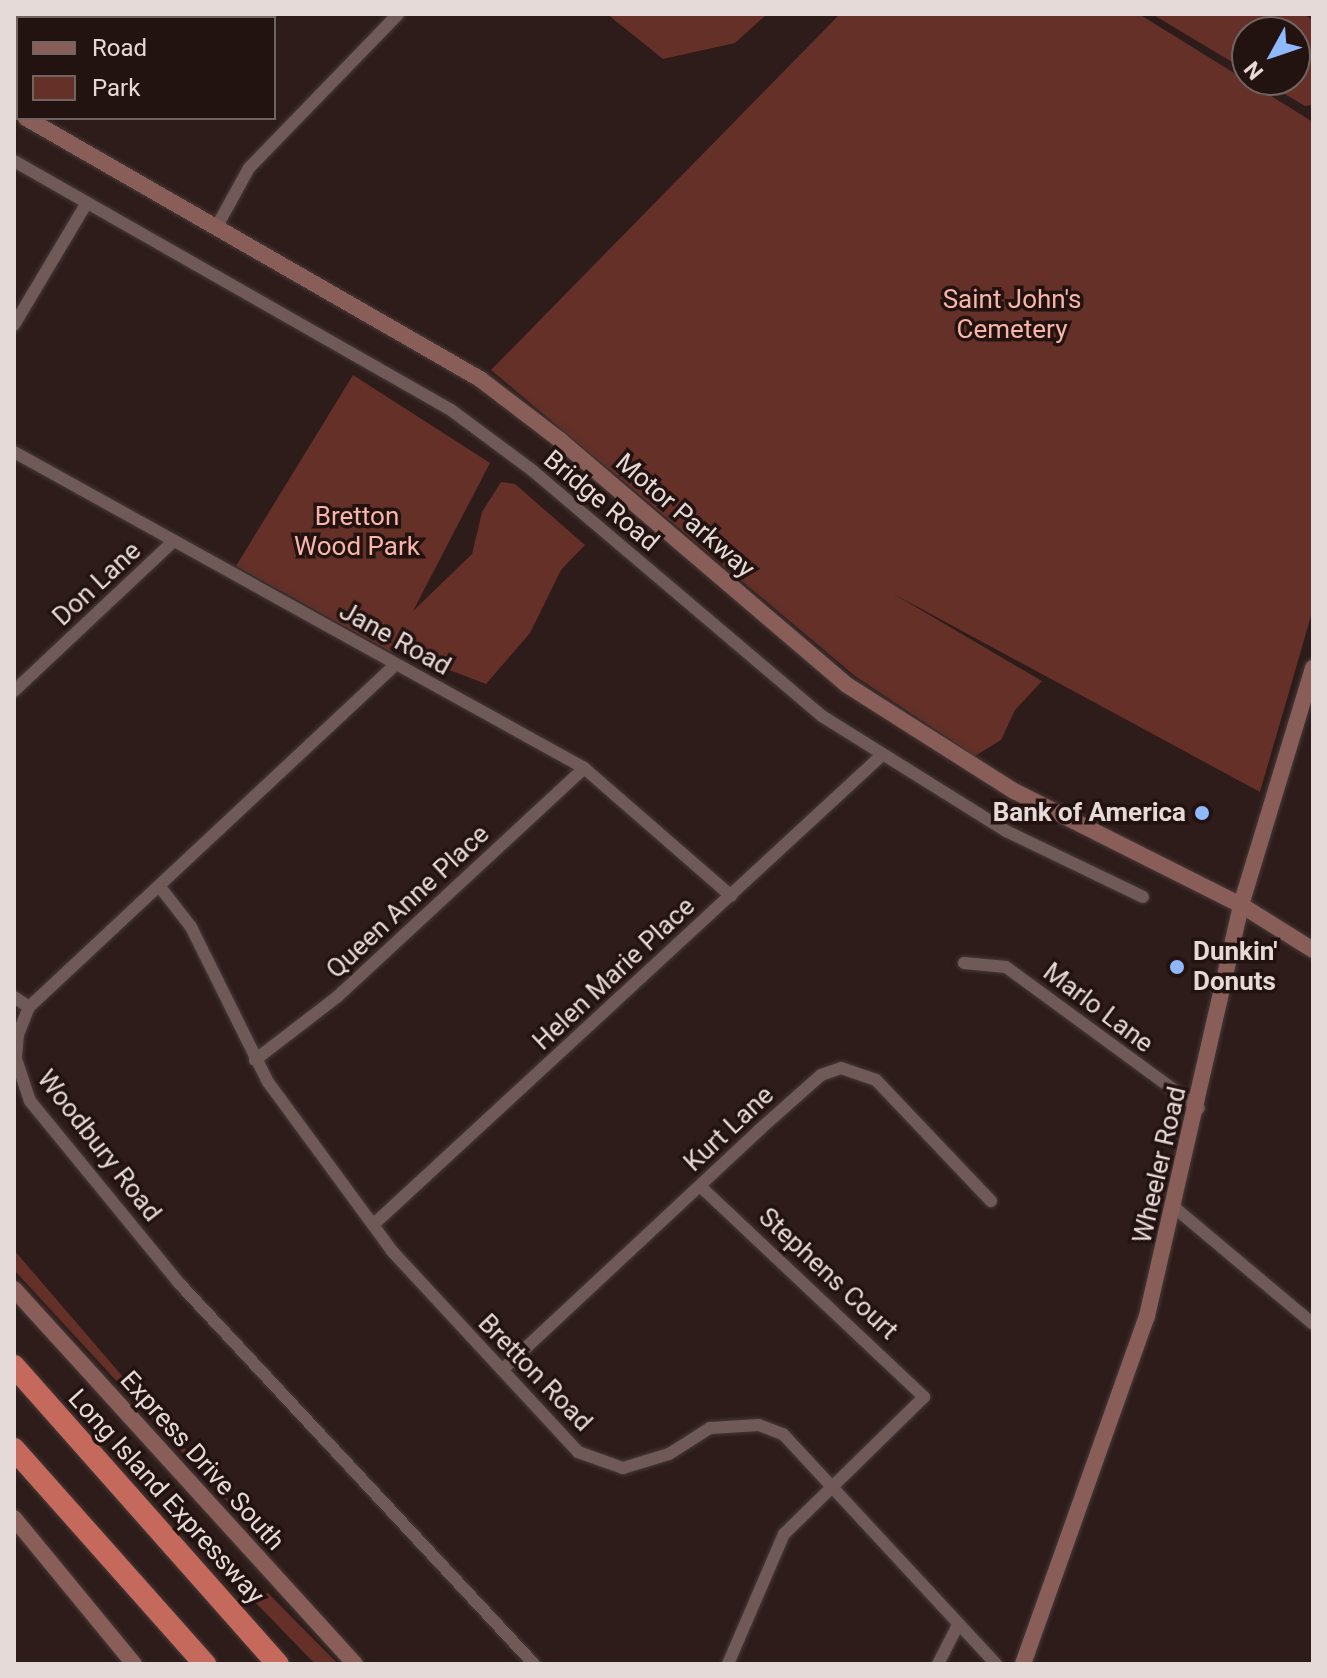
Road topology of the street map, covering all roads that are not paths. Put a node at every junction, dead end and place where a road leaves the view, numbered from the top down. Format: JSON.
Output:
{"nodes":[{"id":1,"x":398,"y":14,"type":"edge"},
{"id":2,"x":29,"y":120,"type":"edge"},
{"id":3,"x":14,"y":161,"type":"edge"},
{"id":4,"x":86,"y":204,"type":"junction"},
{"id":5,"x":216,"y":228,"type":"junction"},
{"id":6,"x":14,"y":325,"type":"edge"},
{"id":7,"x":14,"y":452,"type":"edge"},
{"id":8,"x":174,"y":541,"type":"junction"},
{"id":9,"x":395,"y":665,"type":"junction"},
{"id":10,"x":1313,"y":668,"type":"edge"},
{"id":11,"x":14,"y":691,"type":"edge"},
{"id":12,"x":882,"y":755,"type":"junction"},
{"id":13,"x":584,"y":768,"type":"junction"},
{"id":14,"x":160,"y":887,"type":"junction"},
{"id":15,"x":731,"y":896,"type":"junction"},
{"id":16,"x":1143,"y":897,"type":"dead end"},
{"id":17,"x":1241,"y":905,"type":"junction"},
{"id":18,"x":1313,"y":950,"type":"edge"},
{"id":19,"x":964,"y":963,"type":"dead end"},
{"id":20,"x":14,"y":997,"type":"edge"},
{"id":21,"x":29,"y":1007,"type":"junction"},
{"id":22,"x":255,"y":1060,"type":"junction"},
{"id":23,"x":1199,"y":1108,"type":"junction"},
{"id":24,"x":700,"y":1186,"type":"junction"},
{"id":25,"x":991,"y":1201,"type":"dead end"},
{"id":26,"x":1175,"y":1208,"type":"junction"},
{"id":27,"x":374,"y":1224,"type":"junction"},
{"id":28,"x":14,"y":1289,"type":"edge"},
{"id":29,"x":1313,"y":1324,"type":"edge"},
{"id":30,"x":14,"y":1366,"type":"edge"},
{"id":31,"x":502,"y":1370,"type":"junction"},
{"id":32,"x":14,"y":1449,"type":"edge"},
{"id":33,"x":830,"y":1485,"type":"junction"},
{"id":34,"x":14,"y":1518,"type":"edge"},
{"id":35,"x":958,"y":1625,"type":"junction"},
{"id":36,"x":194,"y":1656,"type":"edge"},
{"id":37,"x":134,"y":1664,"type":"edge"},
{"id":38,"x":205,"y":1664,"type":"edge"},
{"id":39,"x":278,"y":1664,"type":"edge"},
{"id":40,"x":355,"y":1664,"type":"edge"},
{"id":41,"x":534,"y":1664,"type":"edge"},
{"id":42,"x":728,"y":1664,"type":"edge"},
{"id":43,"x":938,"y":1664,"type":"edge"},
{"id":44,"x":996,"y":1664,"type":"edge"},
{"id":45,"x":1023,"y":1664,"type":"edge"}],
"edges":[{"from":1,"to":5,"type":"street"},
{"from":2,"to":5,"type":"main road","name":"Motor Parkway"},
{"from":3,"to":4,"type":"street","name":"Bridge Road"},
{"from":4,"to":6,"type":"street"},
{"from":4,"to":12,"type":"street","name":"Bridge Road"},
{"from":5,"to":17,"type":"main road","name":"Motor Parkway"},
{"from":7,"to":8,"type":"street","name":"Jane Road"},
{"from":8,"to":9,"type":"street","name":"Jane Road"},
{"from":8,"to":11,"type":"street","name":"Don Lane"},
{"from":9,"to":13,"type":"street","name":"Jane Road"},
{"from":9,"to":14,"type":"street"},
{"from":10,"to":17,"type":"main road","name":"Wheeler Road"},
{"from":12,"to":15,"type":"street","name":"Helen Marie Place"},
{"from":12,"to":16,"type":"street","name":"Bridge Road"},
{"from":13,"to":15,"type":"street","name":"Jane Road"},
{"from":13,"to":22,"type":"street","name":"Queen Anne Place"},
{"from":14,"to":21,"type":"street"},
{"from":14,"to":22,"type":"street","name":"Bretton Road"},
{"from":15,"to":27,"type":"street","name":"Helen Marie Place"},
{"from":17,"to":18,"type":"main road","name":"Motor Parkway"},
{"from":17,"to":23,"type":"main road","name":"Wheeler Road"},
{"from":19,"to":23,"type":"street","name":"Marlo Lane"},
{"from":20,"to":21,"type":"street"},
{"from":21,"to":41,"type":"street","name":"Woodbury Road"},
{"from":22,"to":27,"type":"street","name":"Bretton Road"},
{"from":23,"to":26,"type":"main road","name":"Wheeler Road"},
{"from":24,"to":25,"type":"street","name":"Kurt Lane"},
{"from":24,"to":31,"type":"street","name":"Kurt Lane"},
{"from":24,"to":33,"type":"street","name":"Stephens Court"},
{"from":26,"to":29,"type":"street"},
{"from":26,"to":45,"type":"main road","name":"Wheeler Road"},
{"from":27,"to":31,"type":"street","name":"Bretton Road"},
{"from":28,"to":40,"type":"main road","name":"Express Drive South"},
{"from":30,"to":39,"type":"highway","name":"Long Island Expressway"},
{"from":31,"to":33,"type":"street","name":"Bretton Road"},
{"from":32,"to":36,"type":"highway"},
{"from":33,"to":35,"type":"street","name":"Bretton Road"},
{"from":33,"to":42,"type":"street"},
{"from":34,"to":37,"type":"main road"},
{"from":35,"to":43,"type":"street"},
{"from":35,"to":44,"type":"street","name":"Bretton Road"},
{"from":36,"to":38,"type":"highway"}]}
